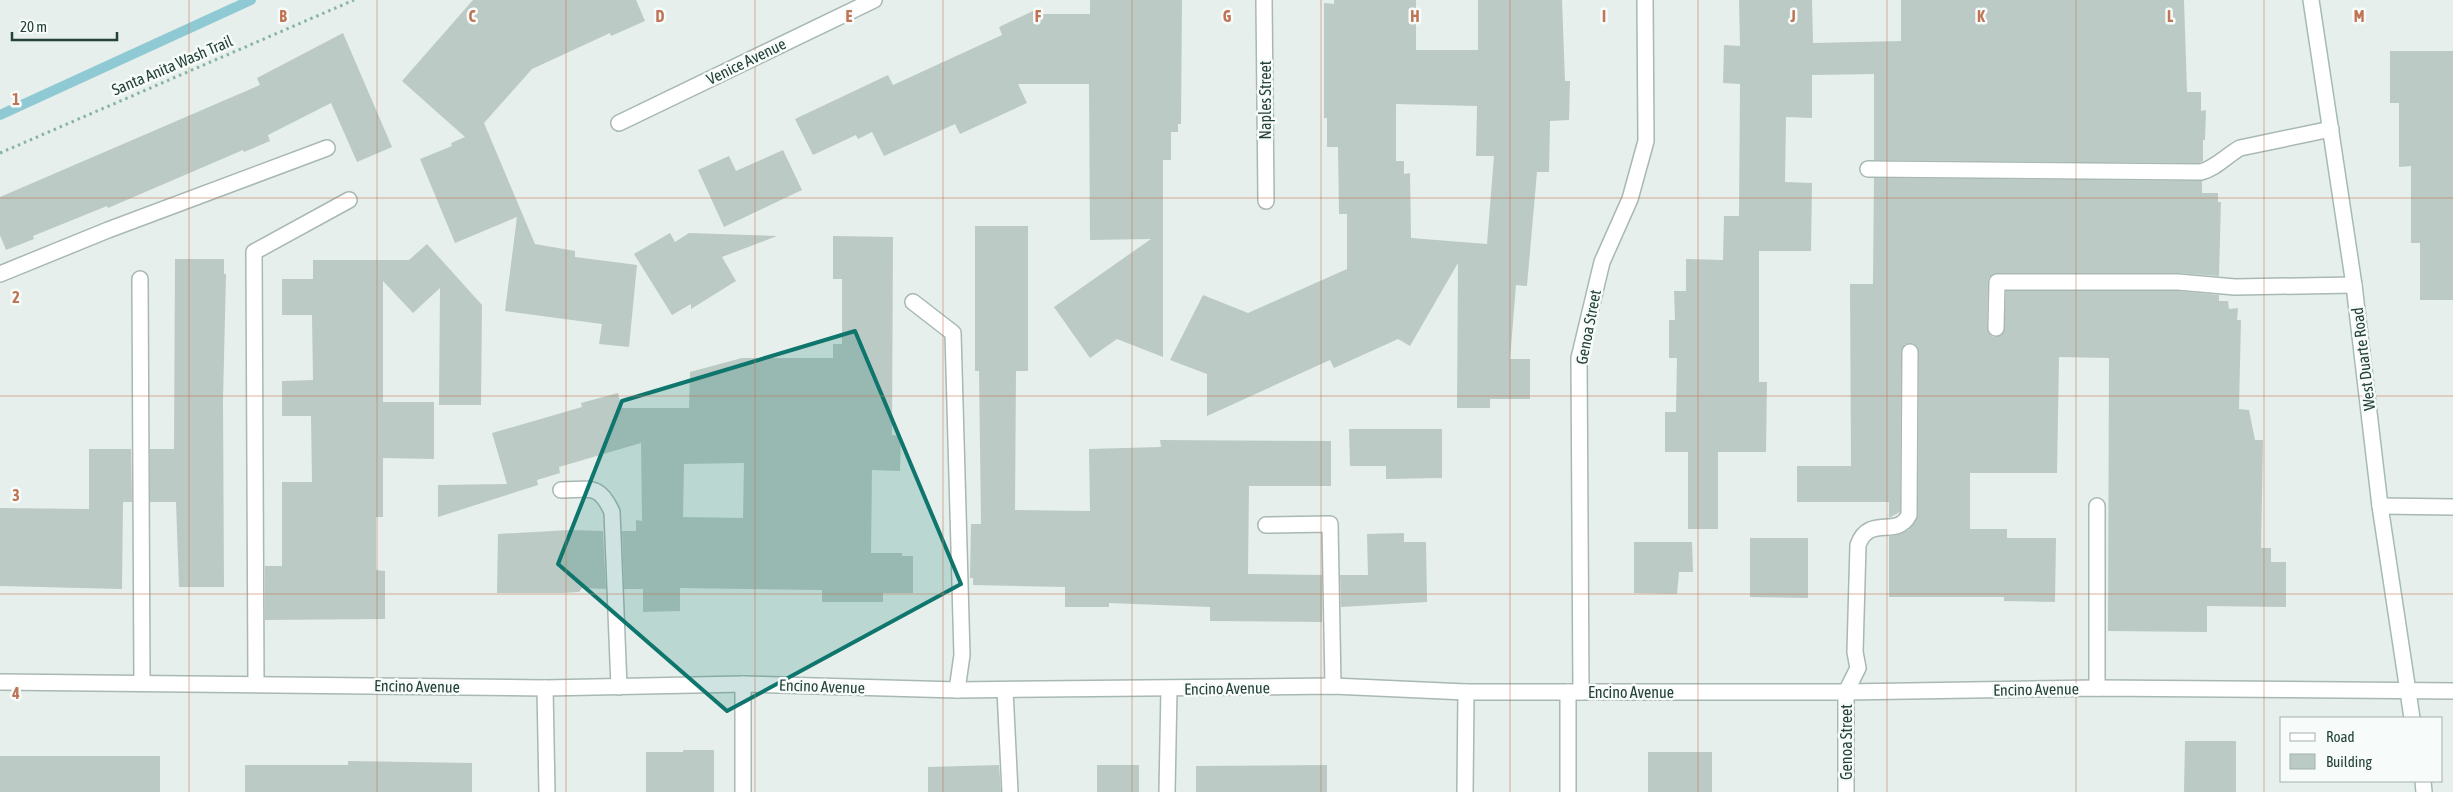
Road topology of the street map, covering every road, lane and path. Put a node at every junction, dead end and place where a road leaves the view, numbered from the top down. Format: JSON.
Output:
{"nodes":[{"id":1,"x":354,"y":0,"type":"edge"},
{"id":2,"x":874,"y":0,"type":"edge"},
{"id":3,"x":1264,"y":0,"type":"edge"},
{"id":4,"x":1646,"y":0,"type":"edge"},
{"id":5,"x":2311,"y":0,"type":"edge"},
{"id":6,"x":619,"y":123,"type":"dead end"},
{"id":7,"x":2331,"y":129,"type":"junction"},
{"id":8,"x":327,"y":148,"type":"dead end"},
{"id":9,"x":0,"y":153,"type":"edge"},
{"id":10,"x":1868,"y":169,"type":"dead end"},
{"id":11,"x":349,"y":200,"type":"dead end"},
{"id":12,"x":1266,"y":201,"type":"dead end"},
{"id":13,"x":0,"y":274,"type":"edge"},
{"id":14,"x":140,"y":279,"type":"dead end"},
{"id":15,"x":2354,"y":285,"type":"junction"},
{"id":16,"x":913,"y":302,"type":"dead end"},
{"id":17,"x":1996,"y":328,"type":"dead end"},
{"id":18,"x":1910,"y":352,"type":"dead end"},
{"id":19,"x":561,"y":490,"type":"dead end"},
{"id":20,"x":2097,"y":506,"type":"dead end"},
{"id":21,"x":2380,"y":506,"type":"junction"},
{"id":22,"x":2453,"y":507,"type":"edge"},
{"id":23,"x":1266,"y":525,"type":"dead end"},
{"id":24,"x":0,"y":682,"type":"edge"},
{"id":25,"x":142,"y":682,"type":"junction"},
{"id":26,"x":256,"y":683,"type":"junction"},
{"id":27,"x":743,"y":684,"type":"junction"},
{"id":28,"x":1333,"y":686,"type":"junction"},
{"id":29,"x":618,"y":687,"type":"junction"},
{"id":30,"x":546,"y":688,"type":"junction"},
{"id":31,"x":2097,"y":688,"type":"junction"},
{"id":32,"x":1169,"y":689,"type":"junction"},
{"id":33,"x":957,"y":690,"type":"junction"},
{"id":34,"x":1005,"y":690,"type":"junction"},
{"id":35,"x":2407,"y":690,"type":"junction"},
{"id":36,"x":2453,"y":691,"type":"edge"},
{"id":37,"x":1466,"y":692,"type":"junction"},
{"id":38,"x":1574,"y":692,"type":"junction"},
{"id":39,"x":1846,"y":692,"type":"junction"},
{"id":40,"x":2412,"y":717,"type":"edge"},
{"id":41,"x":547,"y":792,"type":"edge"},
{"id":42,"x":743,"y":792,"type":"edge"},
{"id":43,"x":1010,"y":792,"type":"edge"},
{"id":44,"x":1167,"y":792,"type":"edge"},
{"id":45,"x":1465,"y":792,"type":"edge"},
{"id":46,"x":1568,"y":792,"type":"edge"},
{"id":47,"x":1846,"y":792,"type":"edge"}],
"edges":[{"from":1,"to":9,"type":"path","name":"Santa Anita Wash Trail"},
{"from":2,"to":6,"type":"street","name":"Venice Avenue"},
{"from":3,"to":12,"type":"street","name":"Naples Street"},
{"from":4,"to":38,"type":"street","name":"Genoa Street"},
{"from":5,"to":7,"type":"street","name":"West Duarte Road"},
{"from":7,"to":10,"type":"street"},
{"from":7,"to":15,"type":"street","name":"West Duarte Road"},
{"from":8,"to":13,"type":"street"},
{"from":11,"to":26,"type":"street"},
{"from":14,"to":25,"type":"street"},
{"from":15,"to":17,"type":"street"},
{"from":15,"to":21,"type":"street","name":"West Duarte Road"},
{"from":16,"to":33,"type":"street"},
{"from":18,"to":39,"type":"street"},
{"from":19,"to":29,"type":"street"},
{"from":20,"to":31,"type":"street"},
{"from":21,"to":22,"type":"street"},
{"from":21,"to":35,"type":"street","name":"West Duarte Road"},
{"from":23,"to":28,"type":"street"},
{"from":24,"to":25,"type":"street","name":"Encino Avenue"},
{"from":25,"to":26,"type":"street","name":"Encino Avenue"},
{"from":26,"to":30,"type":"street","name":"Encino Avenue"},
{"from":27,"to":29,"type":"street","name":"Encino Avenue"},
{"from":27,"to":33,"type":"street","name":"Encino Avenue"},
{"from":27,"to":42,"type":"street"},
{"from":28,"to":32,"type":"street","name":"Encino Avenue"},
{"from":28,"to":37,"type":"street","name":"Encino Avenue"},
{"from":29,"to":30,"type":"street","name":"Encino Avenue"},
{"from":30,"to":41,"type":"street"},
{"from":31,"to":35,"type":"street","name":"Encino Avenue"},
{"from":31,"to":39,"type":"street","name":"Encino Avenue"},
{"from":32,"to":34,"type":"street","name":"Encino Avenue"},
{"from":32,"to":44,"type":"street"},
{"from":33,"to":34,"type":"street","name":"Encino Avenue"},
{"from":34,"to":43,"type":"street"},
{"from":35,"to":36,"type":"street","name":"Encino Avenue"},
{"from":35,"to":40,"type":"street","name":"West Duarte Road"},
{"from":37,"to":38,"type":"street","name":"Encino Avenue"},
{"from":37,"to":45,"type":"street"},
{"from":38,"to":39,"type":"street","name":"Encino Avenue"},
{"from":38,"to":46,"type":"street","name":"Genoa Street"},
{"from":39,"to":47,"type":"street","name":"Genoa Street"}]}
